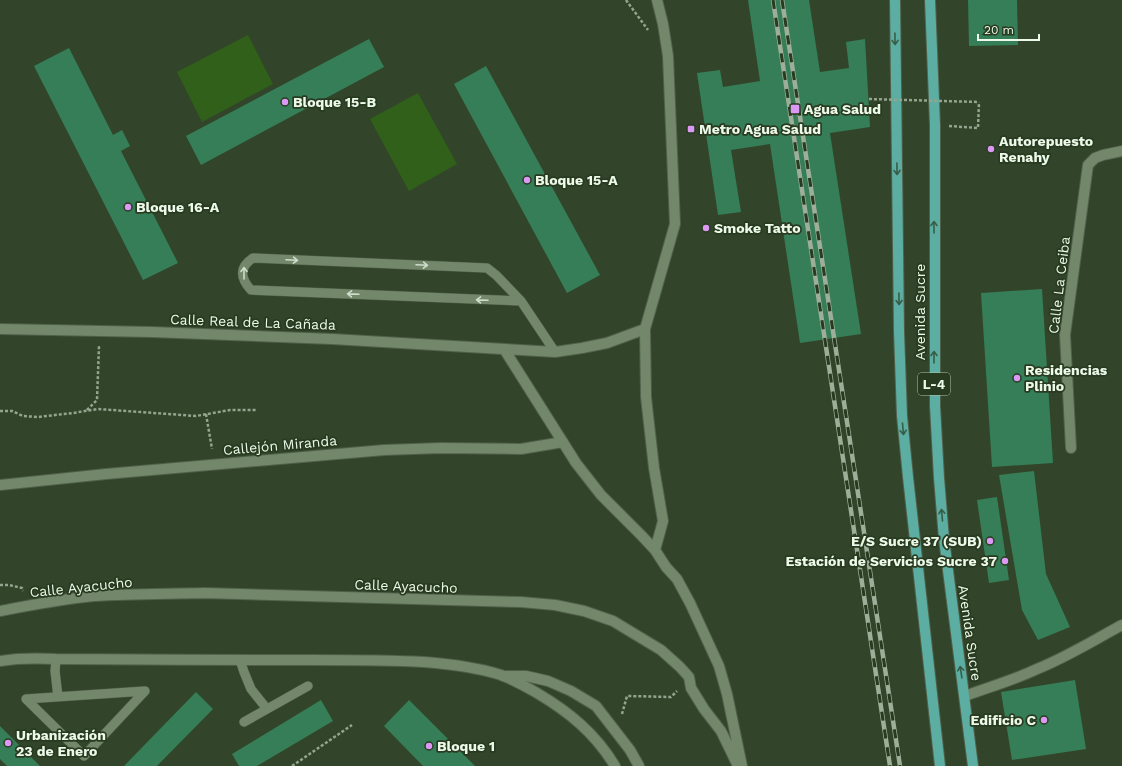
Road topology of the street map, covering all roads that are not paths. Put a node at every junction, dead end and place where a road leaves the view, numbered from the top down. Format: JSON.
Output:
{"nodes":[{"id":1,"x":656,"y":0,"type":"edge"},
{"id":2,"x":895,"y":0,"type":"edge"},
{"id":3,"x":930,"y":0,"type":"edge"},
{"id":4,"x":1122,"y":151,"type":"edge"},
{"id":5,"x":522,"y":301,"type":"junction"},
{"id":6,"x":0,"y":329,"type":"edge"},
{"id":7,"x":645,"y":329,"type":"junction"},
{"id":8,"x":504,"y":349,"type":"junction"},
{"id":9,"x":555,"y":352,"type":"junction"},
{"id":10,"x":563,"y":442,"type":"junction"},
{"id":11,"x":1071,"y":448,"type":"dead end"},
{"id":12,"x":0,"y":484,"type":"edge"},
{"id":13,"x":655,"y":550,"type":"junction"},
{"id":14,"x":0,"y":611,"type":"edge"},
{"id":15,"x":1122,"y":625,"type":"edge"},
{"id":16,"x":56,"y":659,"type":"junction"},
{"id":17,"x":240,"y":660,"type":"junction"},
{"id":18,"x":0,"y":661,"type":"edge"},
{"id":19,"x":502,"y":676,"type":"junction"},
{"id":20,"x":308,"y":686,"type":"dead end"},
{"id":21,"x":58,"y":696,"type":"junction"},
{"id":22,"x":965,"y":696,"type":"junction"},
{"id":23,"x":267,"y":709,"type":"junction"},
{"id":24,"x":244,"y":722,"type":"dead end"},
{"id":25,"x":615,"y":766,"type":"edge"},
{"id":26,"x":639,"y":766,"type":"edge"},
{"id":27,"x":738,"y":766,"type":"edge"},
{"id":28,"x":742,"y":766,"type":"edge"},
{"id":29,"x":940,"y":766,"type":"edge"},
{"id":30,"x":973,"y":766,"type":"edge"}],
"edges":[{"from":1,"to":7,"type":"street"},
{"from":2,"to":29,"type":"main road","name":"Avenida Sucre","number":"L-4","one_way":true},
{"from":22,"to":3,"type":"main road","name":"Avenida Sucre","number":"L-4","one_way":true},
{"from":4,"to":11,"type":"street","name":"Calle La Ceiba"},
{"from":5,"to":5,"type":"lane","one_way":true},
{"from":5,"to":9,"type":"lane"},
{"from":6,"to":8,"type":"street","name":"Calle Real de La Cañada"},
{"from":7,"to":9,"type":"street","name":"Calle Real de La Cañada"},
{"from":7,"to":13,"type":"street"},
{"from":8,"to":9,"type":"street","name":"Calle Real de La Cañada"},
{"from":8,"to":10,"type":"street"},
{"from":10,"to":12,"type":"street","name":"Callejón Miranda"},
{"from":10,"to":13,"type":"street"},
{"from":13,"to":28,"type":"street"},
{"from":14,"to":27,"type":"street","name":"Calle Ayacucho"},
{"from":15,"to":22,"type":"street"},
{"from":16,"to":17,"type":"street"},
{"from":16,"to":18,"type":"street"},
{"from":16,"to":21,"type":"lane"},
{"from":17,"to":19,"type":"street"},
{"from":17,"to":23,"type":"lane"},
{"from":19,"to":25,"type":"street"},
{"from":19,"to":26,"type":"street"},
{"from":20,"to":23,"type":"lane"},
{"from":21,"to":21,"type":"lane"},
{"from":22,"to":30,"type":"main road","name":"Avenida Sucre","number":"L-4"},
{"from":23,"to":24,"type":"lane"}]}
